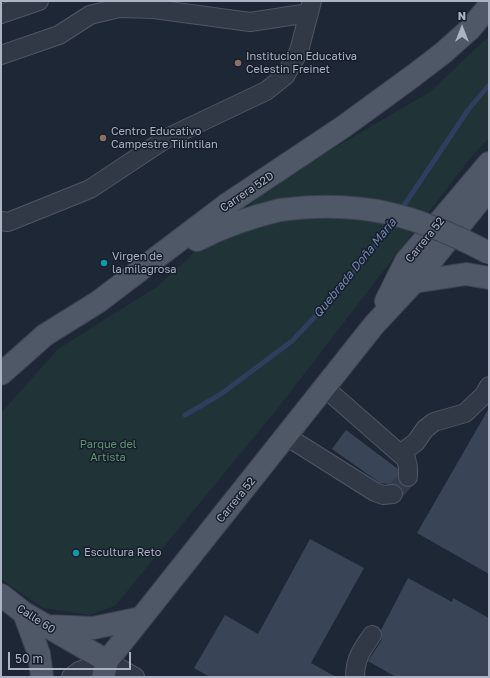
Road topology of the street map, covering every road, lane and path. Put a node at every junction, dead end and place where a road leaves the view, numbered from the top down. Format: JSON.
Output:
{"nodes":[{"id":1,"x":39,"y":1,"type":"edge"},
{"id":2,"x":489,"y":6,"type":"edge"},
{"id":3,"x":311,"y":7,"type":"edge"},
{"id":4,"x":1,"y":14,"type":"edge"},
{"id":5,"x":1,"y":55,"type":"edge"},
{"id":6,"x":489,"y":163,"type":"edge"},
{"id":7,"x":489,"y":189,"type":"edge"},
{"id":8,"x":475,"y":208,"type":"edge"},
{"id":9,"x":1,"y":221,"type":"edge"},
{"id":10,"x":489,"y":253,"type":"edge"},
{"id":11,"x":489,"y":278,"type":"edge"},
{"id":12,"x":414,"y":282,"type":"junction"},
{"id":13,"x":98,"y":302,"type":"junction"},
{"id":14,"x":374,"y":326,"type":"junction"},
{"id":15,"x":1,"y":374,"type":"edge"},
{"id":16,"x":489,"y":386,"type":"edge"},
{"id":17,"x":325,"y":388,"type":"junction"},
{"id":18,"x":286,"y":436,"type":"junction"},
{"id":19,"x":400,"y":454,"type":"junction"},
{"id":20,"x":408,"y":477,"type":"dead end"},
{"id":21,"x":393,"y":494,"type":"dead end"},
{"id":22,"x":1,"y":595,"type":"edge"},
{"id":23,"x":24,"y":613,"type":"junction"},
{"id":24,"x":141,"y":618,"type":"junction"},
{"id":25,"x":45,"y":626,"type":"junction"},
{"id":26,"x":372,"y":635,"type":"dead end"},
{"id":27,"x":105,"y":669,"type":"edge"},
{"id":28,"x":42,"y":677,"type":"edge"},
{"id":29,"x":71,"y":677,"type":"edge"},
{"id":30,"x":135,"y":677,"type":"edge"},
{"id":31,"x":356,"y":677,"type":"edge"}],
"edges":[{"from":1,"to":4,"type":"street"},
{"from":2,"to":13,"type":"main road","name":"Carrera 52D"},
{"from":3,"to":5,"type":"street"},
{"from":3,"to":9,"type":"street"},
{"from":6,"to":8,"type":"main road","name":"Carrera 52"},
{"from":7,"to":8,"type":"main road","name":"Carrera 52"},
{"from":8,"to":12,"type":"main road","name":"Carrera 52"},
{"from":8,"to":14,"type":"main road","name":"Carrera 52"},
{"from":10,"to":13,"type":"main road","bridge":true},
{"from":11,"to":12,"type":"main road"},
{"from":12,"to":14,"type":"main road","name":"Carrera 52"},
{"from":13,"to":15,"type":"main road","name":"Carrera 52D"},
{"from":14,"to":17,"type":"main road","name":"Carrera 52"},
{"from":16,"to":19,"type":"street"},
{"from":17,"to":18,"type":"main road","name":"Carrera 52"},
{"from":17,"to":19,"type":"street"},
{"from":18,"to":21,"type":"street"},
{"from":18,"to":24,"type":"main road","name":"Carrera 52"},
{"from":19,"to":20,"type":"street"},
{"from":22,"to":23,"type":"main road","name":"Calle 60"},
{"from":23,"to":25,"type":"main road","name":"Calle 60"},
{"from":23,"to":28,"type":"main road"},
{"from":24,"to":25,"type":"main road"},
{"from":24,"to":27,"type":"main road","name":"Carrera 52"},
{"from":25,"to":27,"type":"main road","name":"Calle 60"},
{"from":26,"to":31,"type":"street"},
{"from":27,"to":29,"type":"street"},
{"from":27,"to":30,"type":"street","name":"Calle 60"}]}
